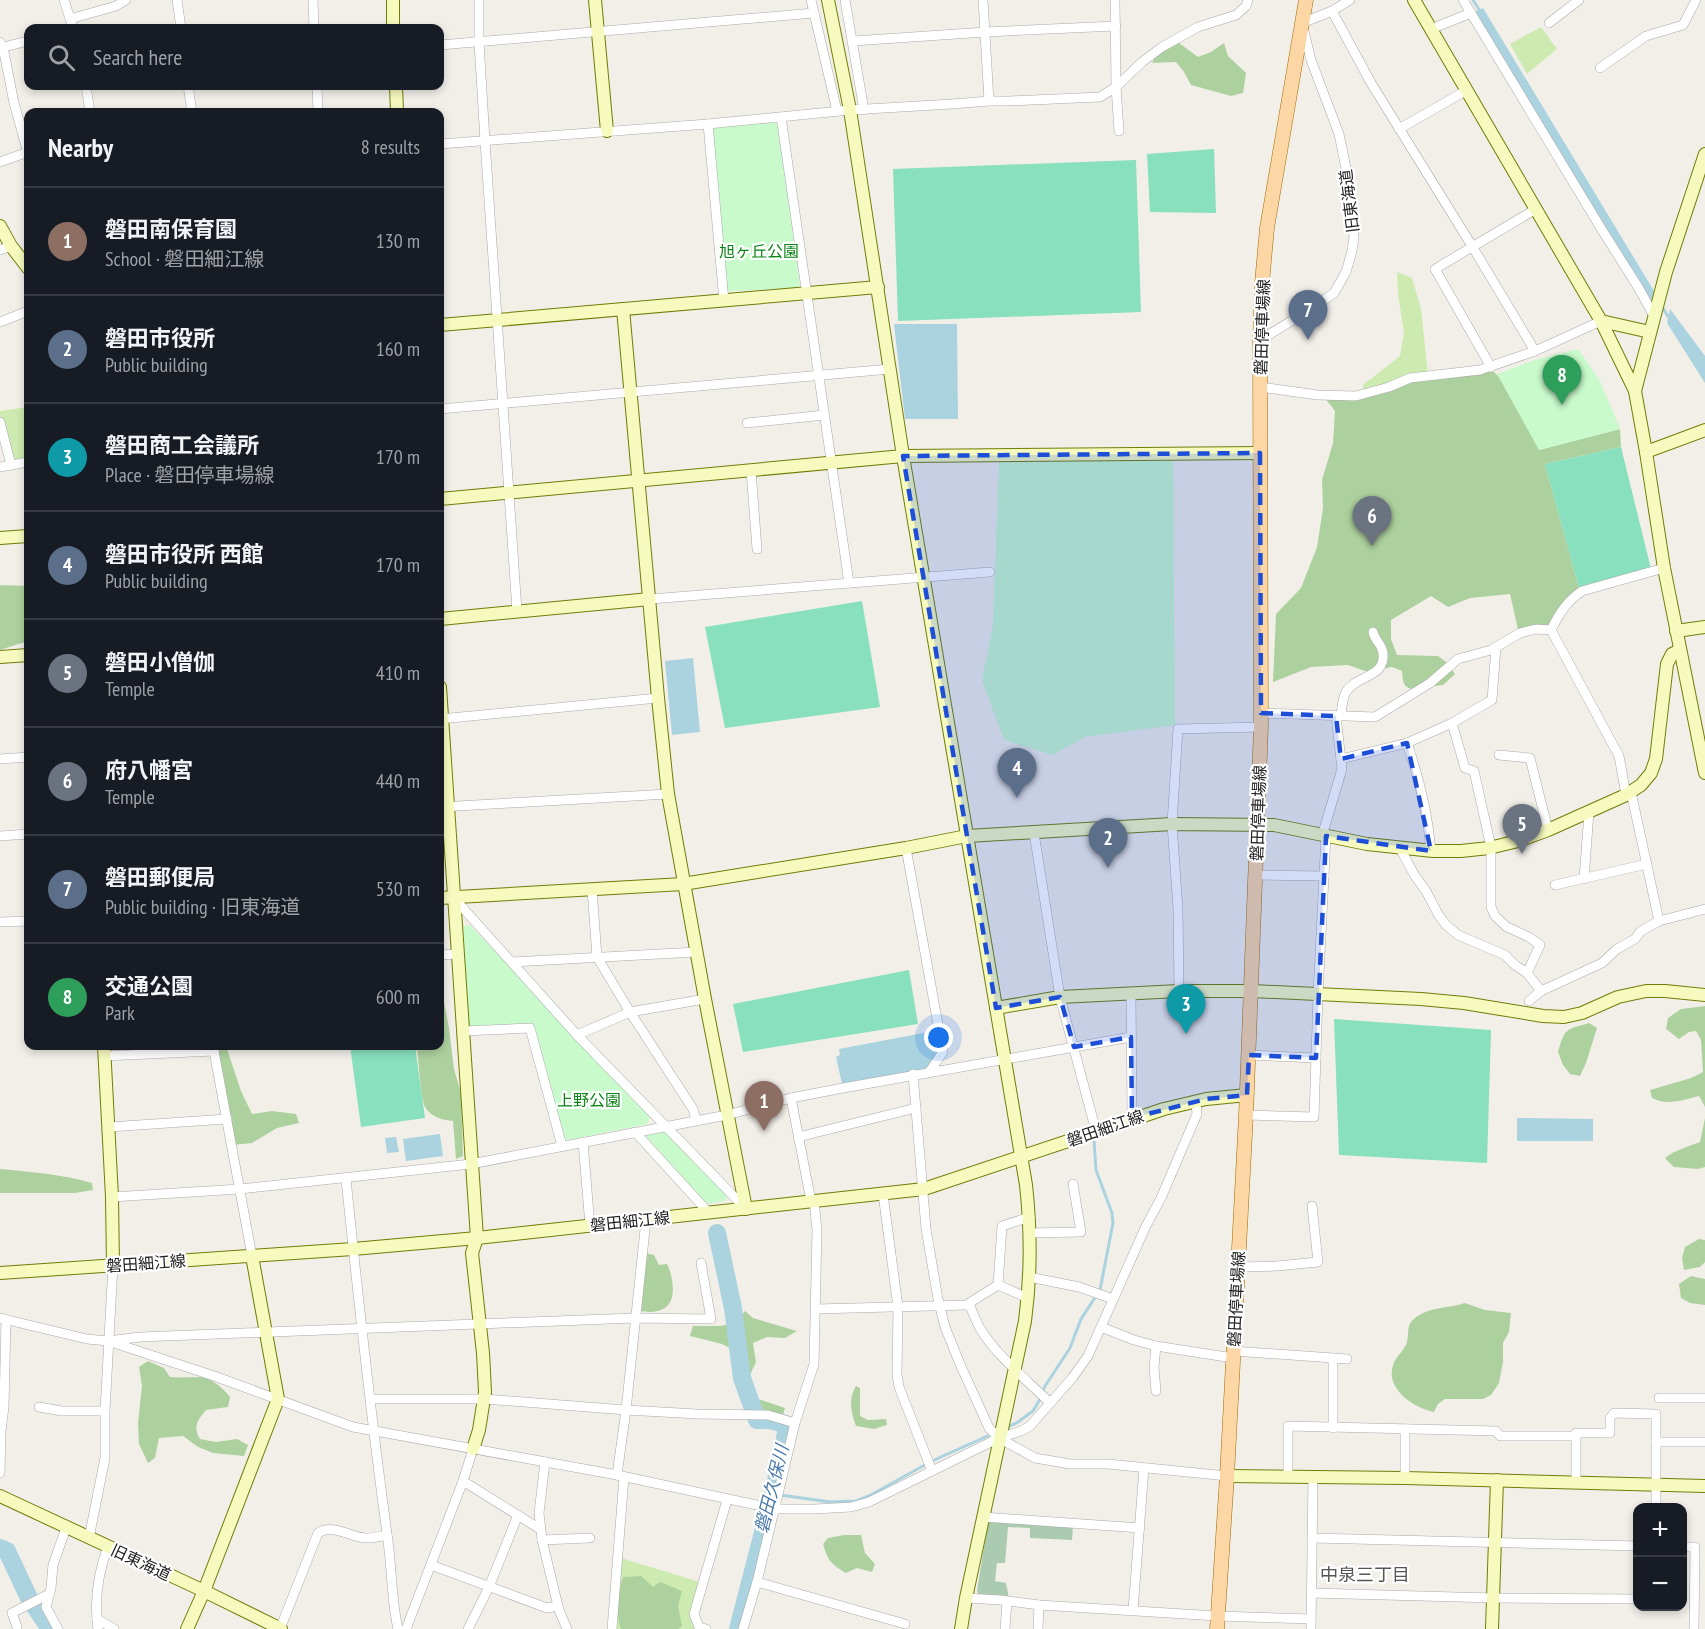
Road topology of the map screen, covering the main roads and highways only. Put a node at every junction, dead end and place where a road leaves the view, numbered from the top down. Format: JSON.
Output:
{"nodes":[{"id":1,"x":1306,"y":0,"type":"edge"},
{"id":2,"x":1217,"y":1623,"type":"edge"}],
"edges":[{"from":1,"to":2,"type":"main road","name":"磐田停車場線"}]}
